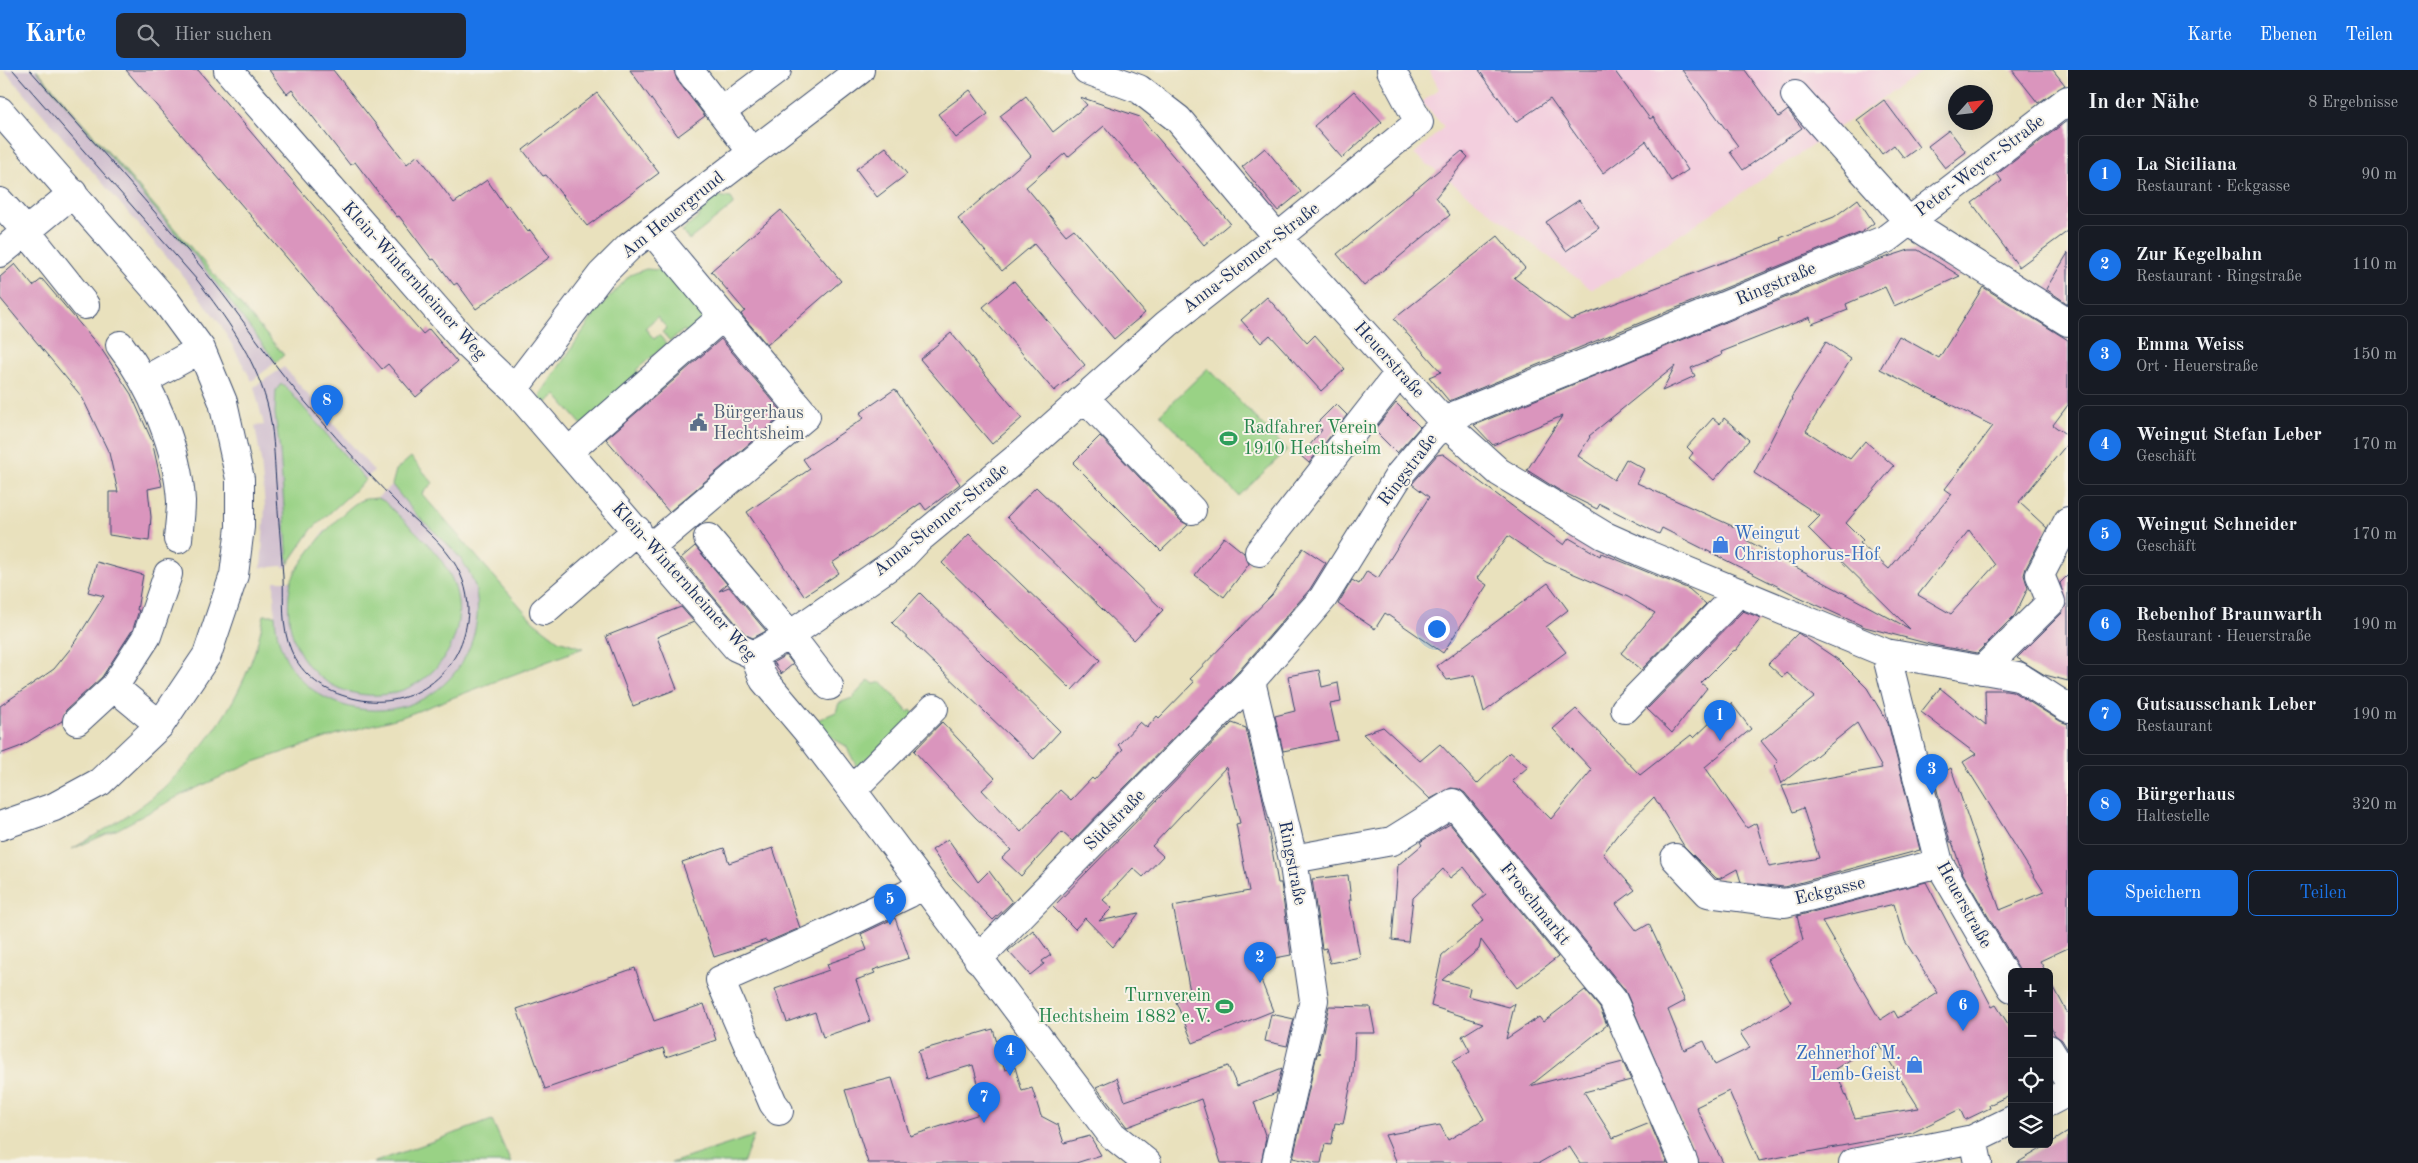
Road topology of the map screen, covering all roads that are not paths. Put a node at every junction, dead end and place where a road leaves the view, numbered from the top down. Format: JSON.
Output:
{"nodes":[{"id":1,"x":228,"y":70,"type":"edge"},
{"id":2,"x":689,"y":70,"type":"edge"},
{"id":3,"x":777,"y":70,"type":"edge"},
{"id":4,"x":860,"y":70,"type":"edge"},
{"id":5,"x":1086,"y":70,"type":"edge"},
{"id":6,"x":1391,"y":70,"type":"edge"},
{"id":7,"x":1795,"y":95,"type":"dead end"},
{"id":8,"x":2068,"y":100,"type":"edge"},
{"id":9,"x":0,"y":111,"type":"edge"},
{"id":10,"x":722,"y":112,"type":"junction"},
{"id":11,"x":752,"y":152,"type":"junction"},
{"id":12,"x":73,"y":193,"type":"junction"},
{"id":13,"x":0,"y":202,"type":"edge"},
{"id":14,"x":1908,"y":221,"type":"junction"},
{"id":15,"x":651,"y":230,"type":"junction"},
{"id":16,"x":26,"y":231,"type":"junction"},
{"id":17,"x":1276,"y":237,"type":"junction"},
{"id":18,"x":0,"y":253,"type":"edge"},
{"id":19,"x":85,"y":305,"type":"dead end"},
{"id":20,"x":722,"y":317,"type":"junction"},
{"id":21,"x":2068,"y":322,"type":"edge"},
{"id":22,"x":120,"y":345,"type":"dead end"},
{"id":23,"x":201,"y":349,"type":"junction"},
{"id":24,"x":1400,"y":372,"type":"junction"},
{"id":25,"x":145,"y":380,"type":"junction"},
{"id":26,"x":514,"y":389,"type":"junction"},
{"id":27,"x":1085,"y":398,"type":"junction"},
{"id":28,"x":1444,"y":422,"type":"junction"},
{"id":29,"x":568,"y":452,"type":"junction"},
{"id":30,"x":1192,"y":510,"type":"dead end"},
{"id":31,"x":2068,"y":521,"type":"edge"},
{"id":32,"x":708,"y":538,"type":"dead end"},
{"id":33,"x":644,"y":539,"type":"junction"},
{"id":34,"x":178,"y":540,"type":"dead end"},
{"id":35,"x":1259,"y":552,"type":"dead end"},
{"id":36,"x":168,"y":574,"type":"dead end"},
{"id":37,"x":1738,"y":592,"type":"junction"},
{"id":38,"x":544,"y":611,"type":"dead end"},
{"id":39,"x":790,"y":635,"type":"junction"},
{"id":40,"x":1886,"y":653,"type":"junction"},
{"id":41,"x":754,"y":656,"type":"junction"},
{"id":42,"x":1982,"y":670,"type":"junction"},
{"id":43,"x":1251,"y":682,"type":"junction"},
{"id":44,"x":829,"y":686,"type":"dead end"},
{"id":45,"x":114,"y":688,"type":"junction"},
{"id":46,"x":934,"y":708,"type":"dead end"},
{"id":47,"x":2068,"y":708,"type":"edge"},
{"id":48,"x":1625,"y":710,"type":"dead end"},
{"id":49,"x":78,"y":721,"type":"dead end"},
{"id":50,"x":160,"y":725,"type":"junction"},
{"id":51,"x":852,"y":790,"type":"junction"},
{"id":52,"x":0,"y":826,"type":"edge"},
{"id":53,"x":1675,"y":858,"type":"dead end"},
{"id":54,"x":1293,"y":859,"type":"junction"},
{"id":55,"x":1939,"y":863,"type":"junction"},
{"id":56,"x":923,"y":884,"type":"junction"},
{"id":57,"x":978,"y":959,"type":"junction"},
{"id":58,"x":2008,"y":981,"type":"edge"},
{"id":59,"x":2053,"y":1056,"type":"edge"},
{"id":60,"x":2068,"y":1080,"type":"edge"},
{"id":61,"x":2068,"y":1092,"type":"edge"},
{"id":62,"x":2053,"y":1100,"type":"edge"},
{"id":63,"x":779,"y":1111,"type":"dead end"},
{"id":64,"x":2008,"y":1123,"type":"edge"},
{"id":65,"x":1975,"y":1151,"type":"edge"},
{"id":66,"x":1147,"y":1163,"type":"edge"},
{"id":67,"x":1276,"y":1163,"type":"edge"},
{"id":68,"x":1684,"y":1163,"type":"edge"},
{"id":69,"x":1852,"y":1163,"type":"edge"}],
"edges":[{"from":1,"to":26,"type":"street","name":"Klein-Winternheimer Weg"},
{"from":2,"to":10,"type":"street"},
{"from":3,"to":10,"type":"street"},
{"from":4,"to":11,"type":"street","name":"Am Heuergrund"},
{"from":5,"to":17,"type":"street","name":"Heuerstraße"},
{"from":6,"to":17,"type":"street","name":"Anna-Stenner-Straße"},
{"from":7,"to":14,"type":"street","name":"Peter-Weyer-Straße"},
{"from":8,"to":14,"type":"street","name":"Peter-Weyer-Straße"},
{"from":9,"to":12,"type":"street"},
{"from":10,"to":11,"type":"street"},
{"from":11,"to":15,"type":"street","name":"Am Heuergrund"},
{"from":12,"to":16,"type":"street"},
{"from":12,"to":23,"type":"street"},
{"from":13,"to":16,"type":"street"},
{"from":14,"to":21,"type":"street"},
{"from":14,"to":28,"type":"street","name":"Ringstraße"},
{"from":15,"to":20,"type":"street"},
{"from":15,"to":26,"type":"street","name":"Am Heuergrund"},
{"from":16,"to":18,"type":"street"},
{"from":16,"to":19,"type":"street"},
{"from":17,"to":24,"type":"street","name":"Heuerstraße"},
{"from":17,"to":27,"type":"street","name":"Anna-Stenner-Straße"},
{"from":20,"to":29,"type":"street"},
{"from":20,"to":33,"type":"street"},
{"from":22,"to":25,"type":"street"},
{"from":23,"to":25,"type":"street"},
{"from":23,"to":50,"type":"street"},
{"from":24,"to":28,"type":"street","name":"Heuerstraße"},
{"from":24,"to":35,"type":"street"},
{"from":25,"to":34,"type":"street"},
{"from":26,"to":29,"type":"street","name":"Klein-Winternheimer Weg"},
{"from":27,"to":30,"type":"street"},
{"from":27,"to":39,"type":"street","name":"Anna-Stenner-Straße"},
{"from":28,"to":37,"type":"street","name":"Heuerstraße"},
{"from":28,"to":43,"type":"street","name":"Ringstraße"},
{"from":29,"to":33,"type":"street","name":"Klein-Winternheimer Weg"},
{"from":31,"to":42,"type":"street"},
{"from":32,"to":39,"type":"street"},
{"from":33,"to":38,"type":"street"},
{"from":33,"to":41,"type":"street","name":"Klein-Winternheimer Weg"},
{"from":36,"to":45,"type":"street"},
{"from":37,"to":40,"type":"street","name":"Heuerstraße"},
{"from":37,"to":48,"type":"street"},
{"from":39,"to":41,"type":"street","name":"Anna-Stenner-Straße"},
{"from":39,"to":44,"type":"street"},
{"from":40,"to":42,"type":"street"},
{"from":40,"to":55,"type":"street","name":"Heuerstraße"},
{"from":41,"to":51,"type":"street","name":"Klein-Winternheimer Weg"},
{"from":42,"to":47,"type":"street"},
{"from":43,"to":54,"type":"street","name":"Ringstraße"},
{"from":43,"to":57,"type":"street","name":"Südstraße"},
{"from":45,"to":49,"type":"street"},
{"from":45,"to":50,"type":"street"},
{"from":46,"to":51,"type":"street"},
{"from":50,"to":52,"type":"street"},
{"from":51,"to":56,"type":"street","name":"Klein-Winternheimer Weg"},
{"from":53,"to":55,"type":"street","name":"Eckgasse"},
{"from":54,"to":67,"type":"street","name":"Ringstraße"},
{"from":54,"to":68,"type":"street","name":"Froschmarkt"},
{"from":55,"to":58,"type":"street","name":"Heuerstraße"},
{"from":56,"to":57,"type":"street","name":"Klein-Winternheimer Weg"},
{"from":56,"to":63,"type":"street"},
{"from":57,"to":66,"type":"street","name":"Klein-Winternheimer Weg"},
{"from":59,"to":60,"type":"street"},
{"from":61,"to":62,"type":"street"},
{"from":64,"to":65,"type":"street"},
{"from":65,"to":69,"type":"street"}]}
